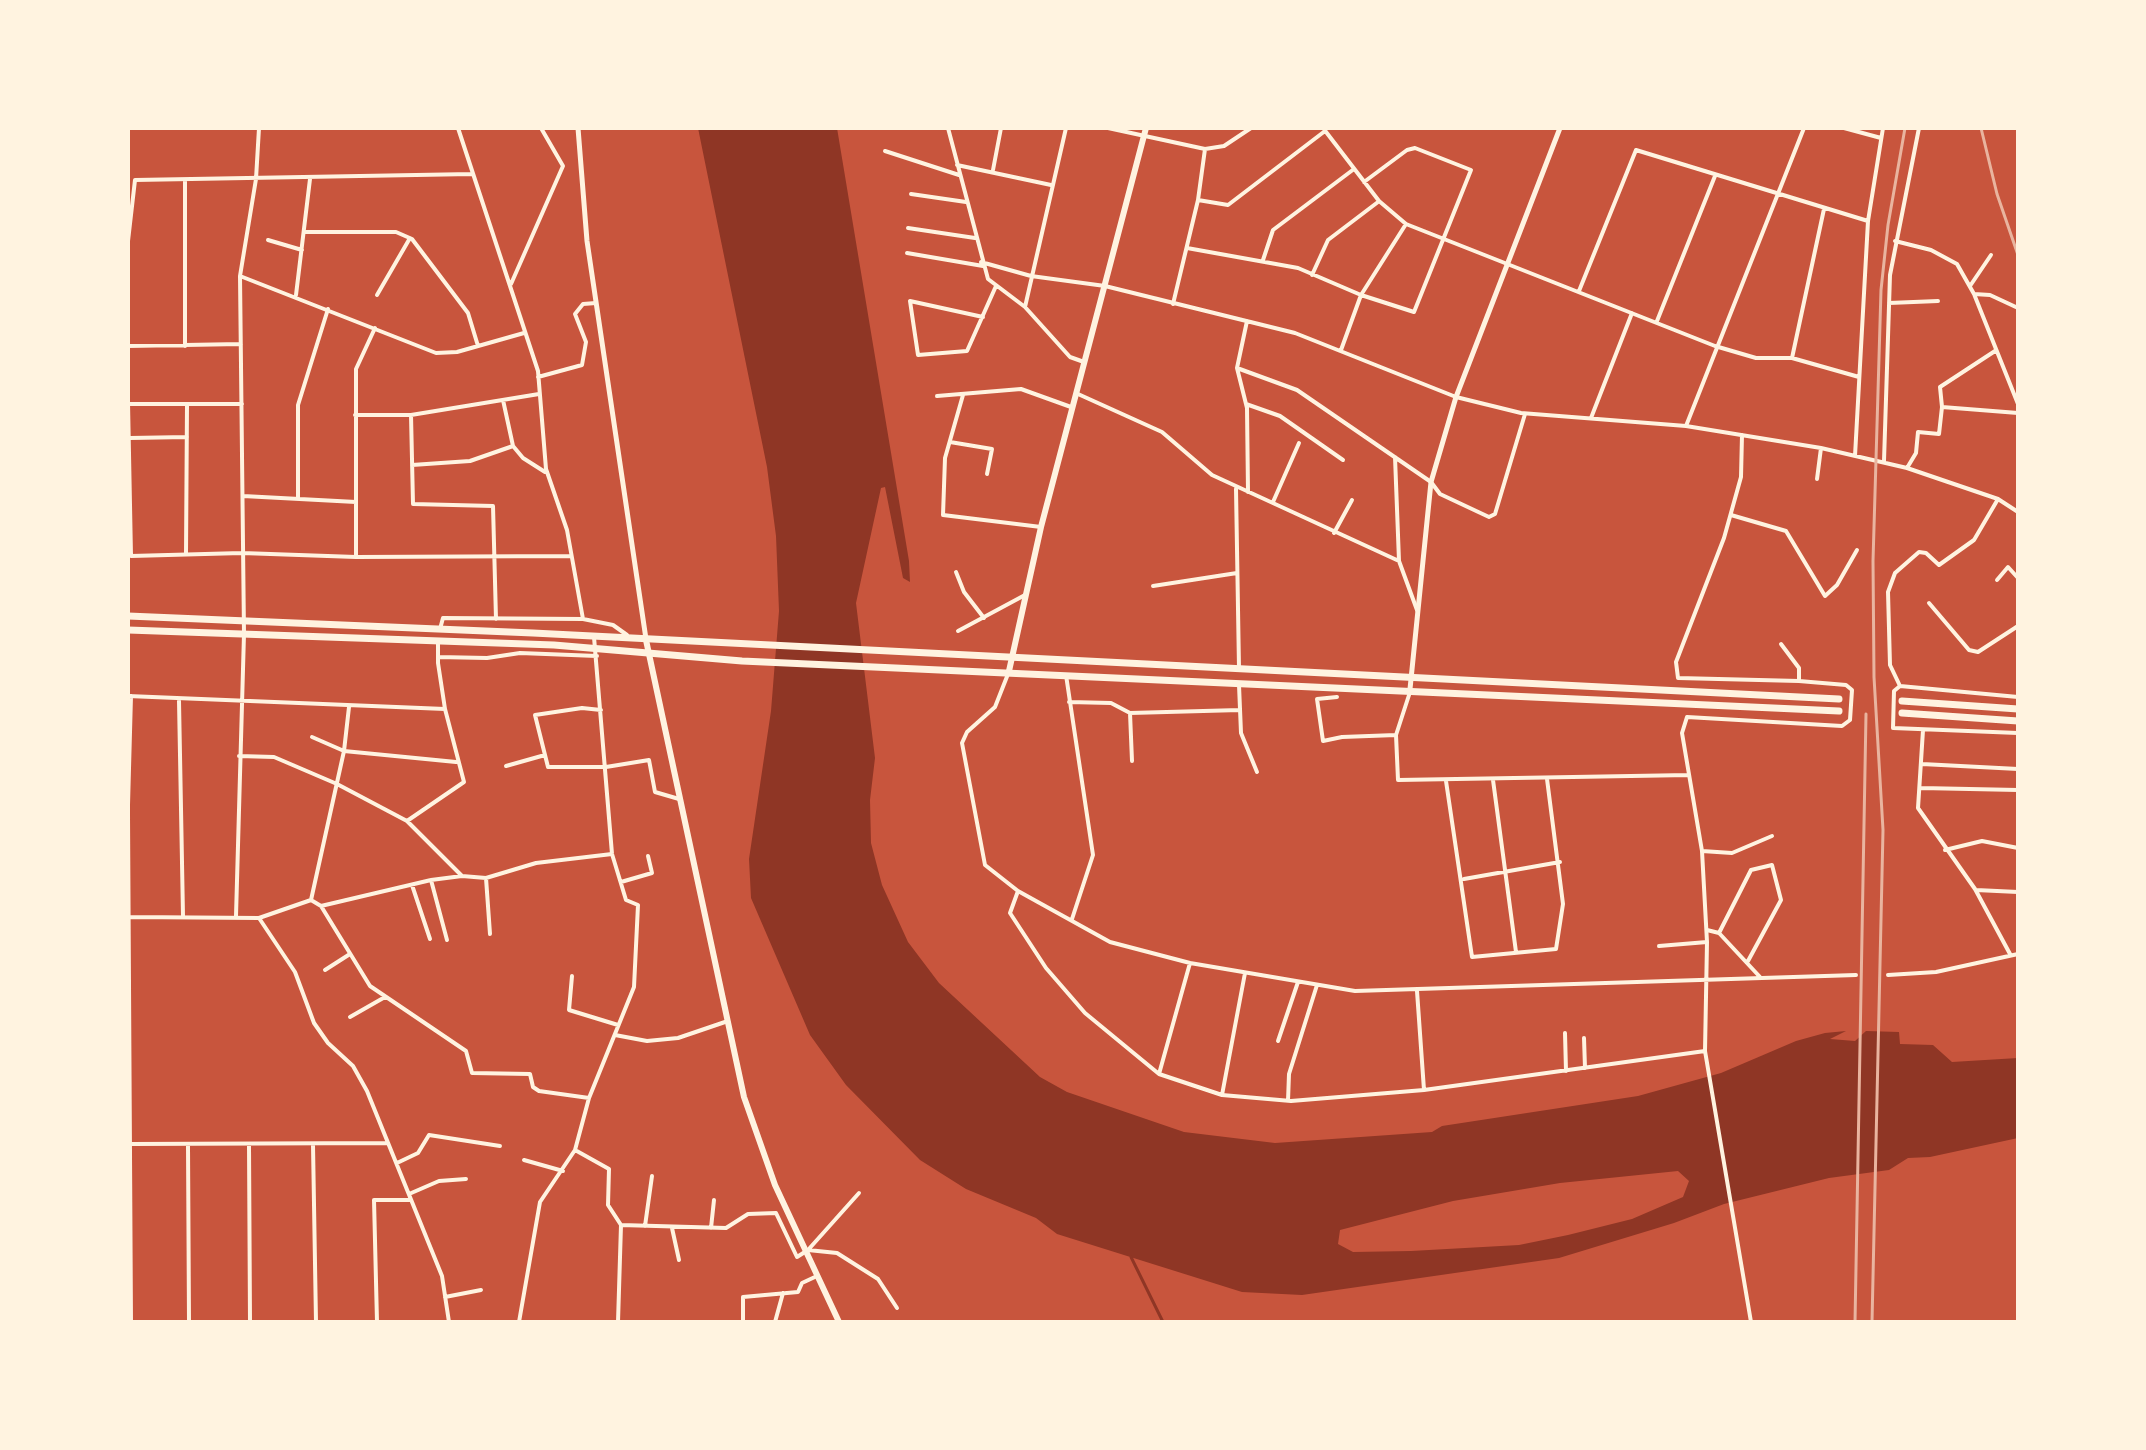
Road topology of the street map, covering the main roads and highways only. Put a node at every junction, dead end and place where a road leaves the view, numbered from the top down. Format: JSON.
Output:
{"nodes":[{"id":1,"x":1146,"y":132,"type":"edge"},
{"id":2,"x":128,"y":616,"type":"edge"},
{"id":3,"x":128,"y":630,"type":"edge"},
{"id":4,"x":646,"y":640,"type":"junction"},
{"id":5,"x":647,"y":654,"type":"junction"},
{"id":6,"x":1012,"y":658,"type":"junction"},
{"id":7,"x":1009,"y":671,"type":"junction"},
{"id":8,"x":1839,"y":699,"type":"dead end"},
{"id":9,"x":1902,"y":701,"type":"dead end"},
{"id":10,"x":2018,"y":709,"type":"edge"},
{"id":11,"x":1839,"y":711,"type":"dead end"},
{"id":12,"x":1902,"y":713,"type":"dead end"},
{"id":13,"x":2018,"y":721,"type":"edge"},
{"id":14,"x":839,"y":1322,"type":"edge"}],
"edges":[{"from":1,"to":6,"type":"main road"},
{"from":2,"to":4,"type":"highway"},
{"from":3,"to":5,"type":"highway"},
{"from":4,"to":5,"type":"main road"},
{"from":4,"to":6,"type":"highway"},
{"from":5,"to":7,"type":"highway"},
{"from":5,"to":14,"type":"main road"},
{"from":6,"to":7,"type":"main road"},
{"from":6,"to":8,"type":"highway"},
{"from":7,"to":11,"type":"highway"},
{"from":9,"to":10,"type":"highway"},
{"from":12,"to":13,"type":"highway"}]}
